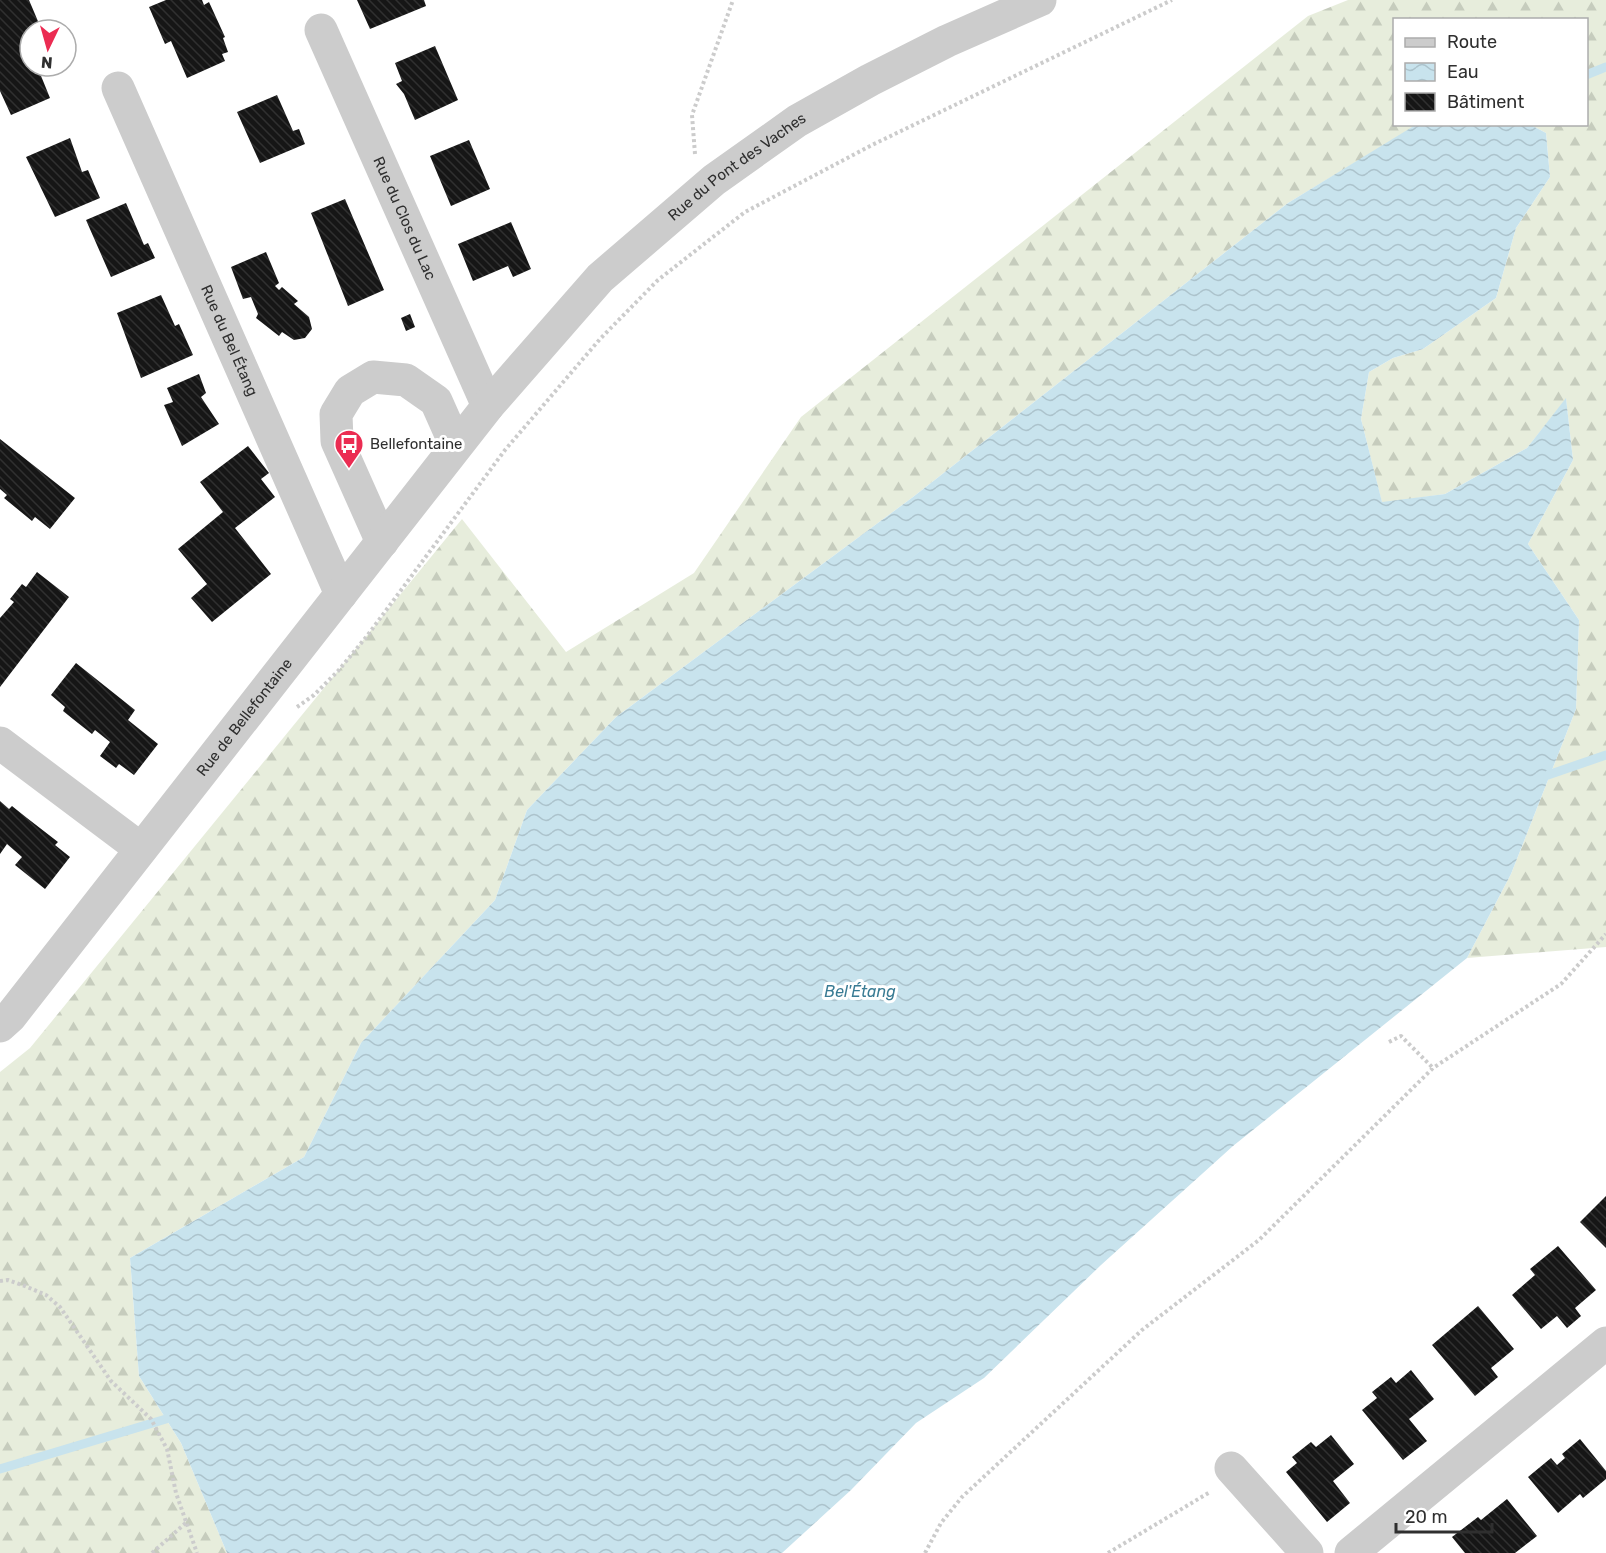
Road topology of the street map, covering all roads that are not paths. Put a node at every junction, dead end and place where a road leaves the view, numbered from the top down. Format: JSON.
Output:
{"nodes":[{"id":1,"x":1040,"y":0,"type":"edge"},
{"id":2,"x":321,"y":30,"type":"dead end"},
{"id":3,"x":118,"y":88,"type":"dead end"},
{"id":4,"x":488,"y":406,"type":"junction"},
{"id":5,"x":456,"y":446,"type":"junction"},
{"id":6,"x":382,"y":542,"type":"junction"},
{"id":7,"x":340,"y":594,"type":"junction"},
{"id":8,"x":0,"y":743,"type":"edge"},
{"id":9,"x":141,"y":849,"type":"junction"},
{"id":10,"x":0,"y":1026,"type":"edge"},
{"id":11,"x":1606,"y":1343,"type":"edge"},
{"id":12,"x":1240,"y":1479,"type":"road end"},
{"id":13,"x":1307,"y":1553,"type":"edge"},
{"id":14,"x":1351,"y":1553,"type":"edge"}],
"edges":[{"from":1,"to":4,"type":"street","name":"Rue du Pont des Vaches"},
{"from":2,"to":4,"type":"street","name":"Rue du Clos du Lac"},
{"from":3,"to":7,"type":"street","name":"Rue du Bel Étang"},
{"from":4,"to":5,"type":"street","name":"Rue de Bellefontaine"},
{"from":5,"to":6,"type":"street","name":"Rue de Bellefontaine"},
{"from":5,"to":6,"type":"street"},
{"from":6,"to":7,"type":"street","name":"Rue de Bellefontaine"},
{"from":7,"to":9,"type":"street","name":"Rue de Bellefontaine"},
{"from":8,"to":9,"type":"street"},
{"from":9,"to":10,"type":"street","name":"Rue de Bellefontaine"},
{"from":11,"to":14,"type":"street"},
{"from":12,"to":13,"type":"street"}]}
